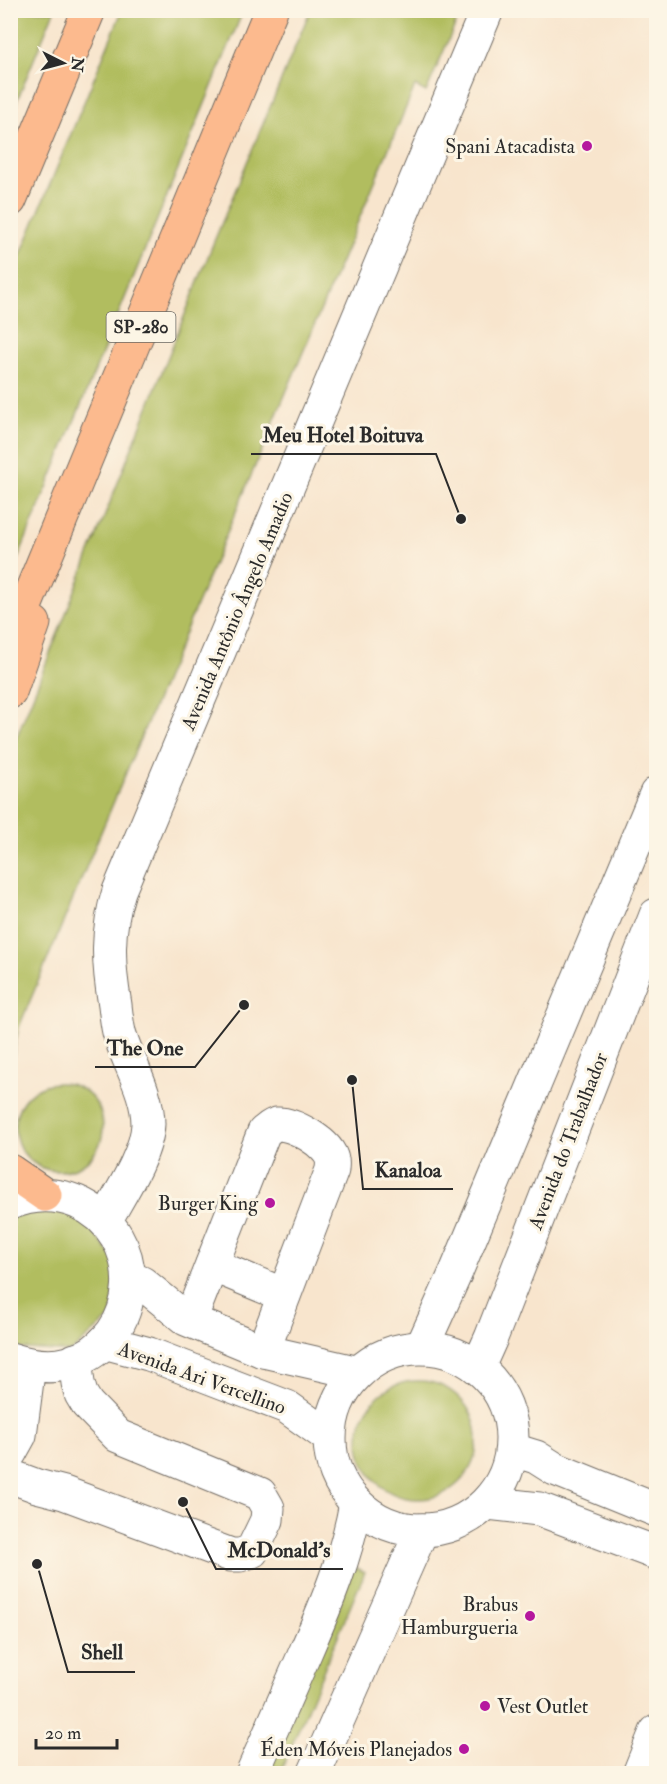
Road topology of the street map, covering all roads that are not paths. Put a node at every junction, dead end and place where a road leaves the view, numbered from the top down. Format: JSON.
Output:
{"nodes":[{"id":1,"x":89,"y":10,"type":"edge"},
{"id":2,"x":271,"y":10,"type":"edge"},
{"id":3,"x":487,"y":10,"type":"edge"},
{"id":4,"x":10,"y":200,"type":"edge"},
{"id":5,"x":93,"y":444,"type":"junction"},
{"id":6,"x":10,"y":643,"type":"edge"},
{"id":7,"x":10,"y":692,"type":"edge"},
{"id":8,"x":657,"y":794,"type":"edge"},
{"id":9,"x":657,"y":915,"type":"edge"},
{"id":10,"x":10,"y":1171,"type":"edge"},
{"id":11,"x":45,"y":1195,"type":"junction"},
{"id":12,"x":10,"y":1203,"type":"edge"},
{"id":13,"x":105,"y":1221,"type":"junction"},
{"id":14,"x":212,"y":1265,"type":"junction"},
{"id":15,"x":129,"y":1278,"type":"junction"},
{"id":16,"x":284,"y":1295,"type":"junction"},
{"id":17,"x":190,"y":1320,"type":"junction"},
{"id":18,"x":104,"y":1342,"type":"junction"},
{"id":19,"x":422,"y":1347,"type":"junction"},
{"id":20,"x":263,"y":1351,"type":"junction"},
{"id":21,"x":75,"y":1360,"type":"junction"},
{"id":22,"x":20,"y":1362,"type":"edge"},
{"id":23,"x":478,"y":1367,"type":"junction"},
{"id":24,"x":356,"y":1372,"type":"junction"},
{"id":25,"x":329,"y":1437,"type":"junction"},
{"id":26,"x":513,"y":1450,"type":"junction"},
{"id":27,"x":10,"y":1453,"type":"edge"},
{"id":28,"x":10,"y":1476,"type":"edge"},
{"id":29,"x":356,"y":1503,"type":"junction"},
{"id":30,"x":488,"y":1503,"type":"junction"},
{"id":31,"x":657,"y":1510,"type":"edge"},
{"id":32,"x":422,"y":1530,"type":"junction"},
{"id":33,"x":657,"y":1553,"type":"edge"},
{"id":34,"x":657,"y":1732,"type":"edge"},
{"id":35,"x":252,"y":1773,"type":"edge"},
{"id":36,"x":314,"y":1773,"type":"edge"},
{"id":37,"x":639,"y":1773,"type":"edge"}],
"edges":[{"from":1,"to":4,"type":"highway"},
{"from":2,"to":5,"type":"highway","number":"SP-280"},
{"from":3,"to":13,"type":"street","name":"Avenida Antônio Ângelo Amadio"},
{"from":5,"to":6,"type":"highway","number":"SP-280"},
{"from":5,"to":7,"type":"highway"},
{"from":8,"to":19,"type":"street"},
{"from":9,"to":23,"type":"street","name":"Avenida do Trabalhador"},
{"from":10,"to":11,"type":"highway"},
{"from":11,"to":12,"type":"street"},
{"from":11,"to":13,"type":"street"},
{"from":13,"to":15,"type":"street"},
{"from":14,"to":16,"type":"street"},
{"from":14,"to":16,"type":"street"},
{"from":14,"to":17,"type":"street"},
{"from":15,"to":17,"type":"street"},
{"from":15,"to":18,"type":"street"},
{"from":16,"to":20,"type":"street"},
{"from":17,"to":20,"type":"street"},
{"from":18,"to":21,"type":"street"},
{"from":18,"to":25,"type":"street","name":"Avenida Ari Vercellino"},
{"from":19,"to":23,"type":"street"},
{"from":19,"to":24,"type":"street"},
{"from":20,"to":24,"type":"street"},
{"from":21,"to":22,"type":"street"},
{"from":21,"to":28,"type":"street"},
{"from":22,"to":27,"type":"street"},
{"from":23,"to":26,"type":"street"},
{"from":24,"to":25,"type":"street"},
{"from":25,"to":29,"type":"street"},
{"from":26,"to":30,"type":"street"},
{"from":26,"to":31,"type":"street"},
{"from":29,"to":32,"type":"street"},
{"from":29,"to":35,"type":"street"},
{"from":30,"to":32,"type":"street"},
{"from":30,"to":33,"type":"street"},
{"from":32,"to":36,"type":"street"},
{"from":34,"to":37,"type":"street"}]}
